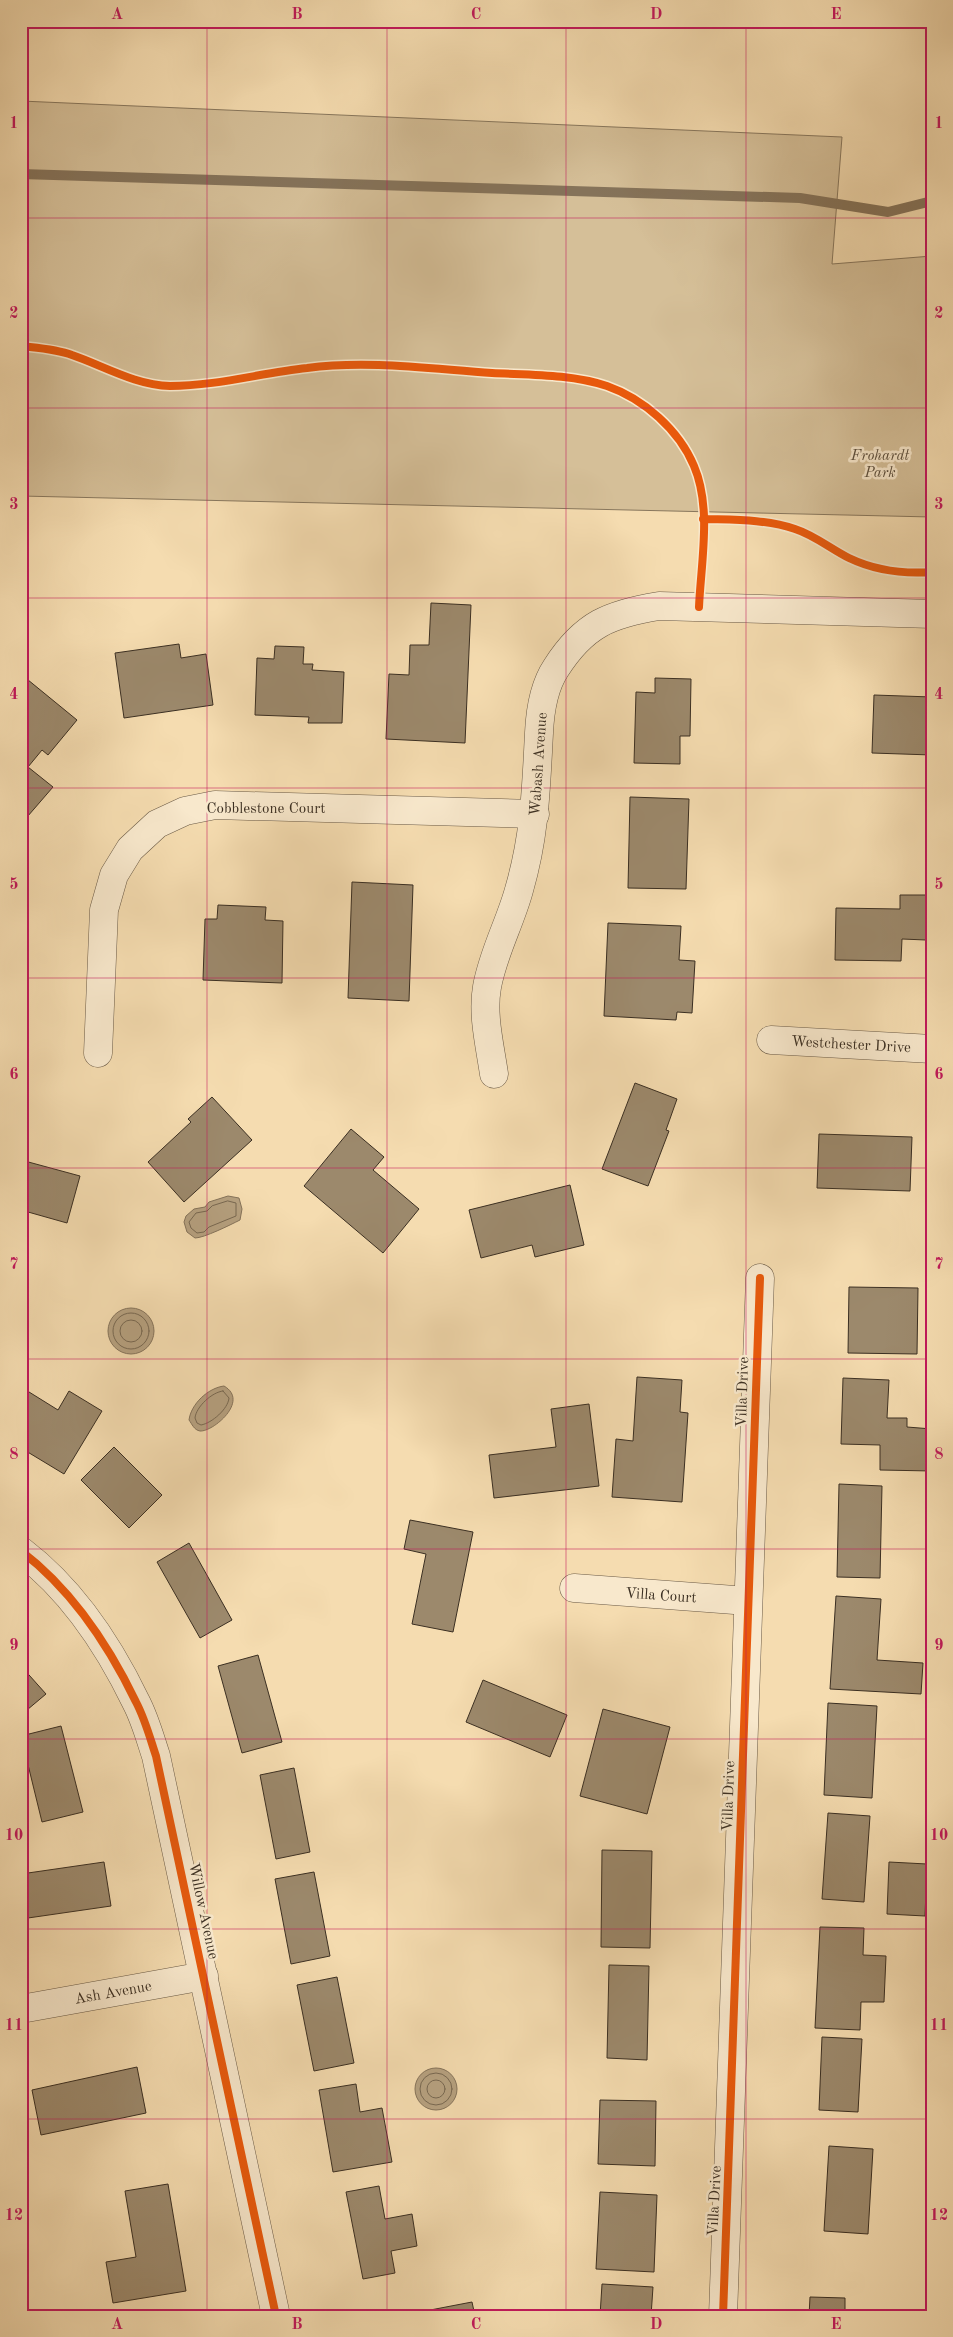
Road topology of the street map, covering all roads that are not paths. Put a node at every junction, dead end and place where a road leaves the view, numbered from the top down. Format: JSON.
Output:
{"nodes":[{"id":1,"x":932,"y":614,"type":"edge"},
{"id":2,"x":536,"y":814,"type":"junction"},
{"id":3,"x":771,"y":1040,"type":"dead end"},
{"id":4,"x":932,"y":1049,"type":"edge"},
{"id":5,"x":98,"y":1053,"type":"dead end"},
{"id":6,"x":494,"y":1074,"type":"dead end"},
{"id":7,"x":760,"y":1278,"type":"dead end"},
{"id":8,"x":21,"y":1551,"type":"edge"},
{"id":9,"x":574,"y":1588,"type":"dead end"},
{"id":10,"x":748,"y":1602,"type":"junction"},
{"id":11,"x":204,"y":1976,"type":"junction"},
{"id":12,"x":21,"y":2009,"type":"edge"},
{"id":13,"x":276,"y":2316,"type":"edge"},
{"id":14,"x":723,"y":2316,"type":"edge"}],
"edges":[{"from":1,"to":2,"type":"street","name":"Wabash Avenue"},
{"from":2,"to":5,"type":"street","name":"Cobblestone Court"},
{"from":2,"to":6,"type":"street","name":"Wabash Avenue"},
{"from":3,"to":4,"type":"street","name":"Westchester Drive"},
{"from":7,"to":10,"type":"street","name":"Villa Drive"},
{"from":8,"to":11,"type":"street","name":"Willow Avenue"},
{"from":9,"to":10,"type":"street","name":"Villa Court"},
{"from":10,"to":14,"type":"street","name":"Villa Drive"},
{"from":11,"to":12,"type":"street","name":"Ash Avenue"},
{"from":11,"to":13,"type":"street","name":"Willow Avenue"}]}
